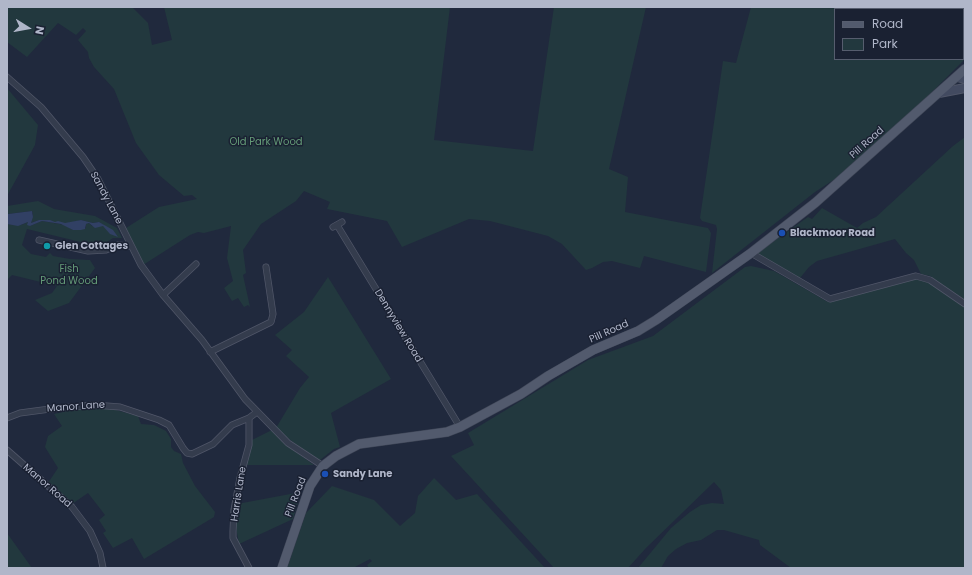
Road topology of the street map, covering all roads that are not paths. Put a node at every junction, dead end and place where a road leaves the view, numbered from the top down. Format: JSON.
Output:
{"nodes":[{"id":1,"x":965,"y":69,"type":"edge"},
{"id":2,"x":7,"y":77,"type":"edge"},
{"id":3,"x":960,"y":82,"type":"edge"},
{"id":4,"x":338,"y":224,"type":"dead end"},
{"id":5,"x":39,"y":240,"type":"dead end"},
{"id":6,"x":130,"y":246,"type":"junction"},
{"id":7,"x":751,"y":253,"type":"junction"},
{"id":8,"x":196,"y":264,"type":"dead end"},
{"id":9,"x":266,"y":267,"type":"dead end"},
{"id":10,"x":163,"y":296,"type":"junction"},
{"id":11,"x":965,"y":304,"type":"edge"},
{"id":12,"x":210,"y":352,"type":"junction"},
{"id":13,"x":257,"y":412,"type":"junction"},
{"id":14,"x":7,"y":418,"type":"edge"},
{"id":15,"x":249,"y":418,"type":"junction"},
{"id":16,"x":460,"y":427,"type":"junction"},
{"id":17,"x":7,"y":450,"type":"edge"},
{"id":18,"x":323,"y":466,"type":"junction"},
{"id":19,"x":102,"y":568,"type":"edge"},
{"id":20,"x":249,"y":568,"type":"edge"},
{"id":21,"x":282,"y":568,"type":"edge"}],
"edges":[{"from":1,"to":3,"type":"main road","name":"Pill Road"},
{"from":2,"to":6,"type":"street","name":"Sandy Lane"},
{"from":3,"to":7,"type":"main road","name":"Pill Road"},
{"from":4,"to":16,"type":"street","name":"Dennyview Road"},
{"from":5,"to":6,"type":"street"},
{"from":6,"to":10,"type":"street","name":"Sandy Lane"},
{"from":7,"to":11,"type":"street"},
{"from":7,"to":16,"type":"main road","name":"Pill Road"},
{"from":8,"to":10,"type":"street"},
{"from":9,"to":12,"type":"street"},
{"from":10,"to":12,"type":"street","name":"Sandy Lane"},
{"from":12,"to":13,"type":"street","name":"Sandy Lane"},
{"from":13,"to":15,"type":"street","name":"Manor Lane"},
{"from":13,"to":18,"type":"street","name":"Sandy Lane"},
{"from":14,"to":15,"type":"street","name":"Manor Lane"},
{"from":15,"to":20,"type":"street","name":"Harris Lane"},
{"from":16,"to":18,"type":"main road","name":"Pill Road"},
{"from":17,"to":19,"type":"street","name":"Manor Road"},
{"from":18,"to":21,"type":"main road","name":"Pill Road"}]}
